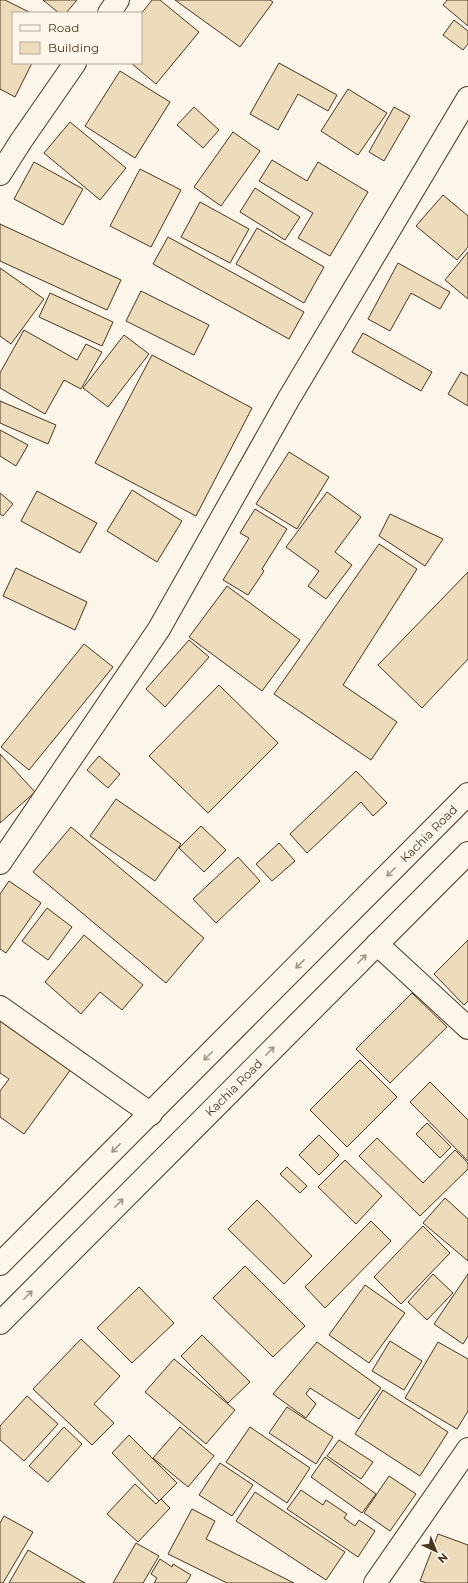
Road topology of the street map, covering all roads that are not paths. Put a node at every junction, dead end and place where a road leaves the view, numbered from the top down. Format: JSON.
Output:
{"nodes":[{"id":1,"x":118,"y":0,"type":"edge"},
{"id":2,"x":110,"y":12,"type":"edge"},
{"id":3,"x":74,"y":64,"type":"edge"},
{"id":4,"x":468,"y":98,"type":"edge"},
{"id":5,"x":0,"y":174,"type":"edge"},
{"id":6,"x":468,"y":794,"type":"edge"},
{"id":7,"x":468,"y":853,"type":"edge"},
{"id":8,"x":0,"y":863,"type":"edge"},
{"id":9,"x":377,"y":944,"type":"junction"},
{"id":10,"x":0,"y":1007,"type":"edge"},
{"id":11,"x":468,"y":1028,"type":"edge"},
{"id":12,"x":151,"y":1114,"type":"junction"},
{"id":13,"x":0,"y":1264,"type":"edge"},
{"id":14,"x":0,"y":1323,"type":"edge"},
{"id":15,"x":468,"y":1450,"type":"edge"},
{"id":16,"x":375,"y":1583,"type":"edge"}],
"edges":[{"from":1,"to":2,"type":"main road"},
{"from":3,"to":5,"type":"main road"},
{"from":4,"to":8,"type":"main road"},
{"from":6,"to":12,"type":"main road","name":"Kachia Road","one_way":true},
{"from":7,"to":9,"type":"main road","name":"Kachia Road"},
{"from":9,"to":11,"type":"main road"},
{"from":14,"to":9,"type":"main road","name":"Kachia Road","one_way":true},
{"from":10,"to":12,"type":"main road"},
{"from":12,"to":13,"type":"main road","name":"Kachia Road","one_way":true},
{"from":15,"to":16,"type":"main road"}]}
